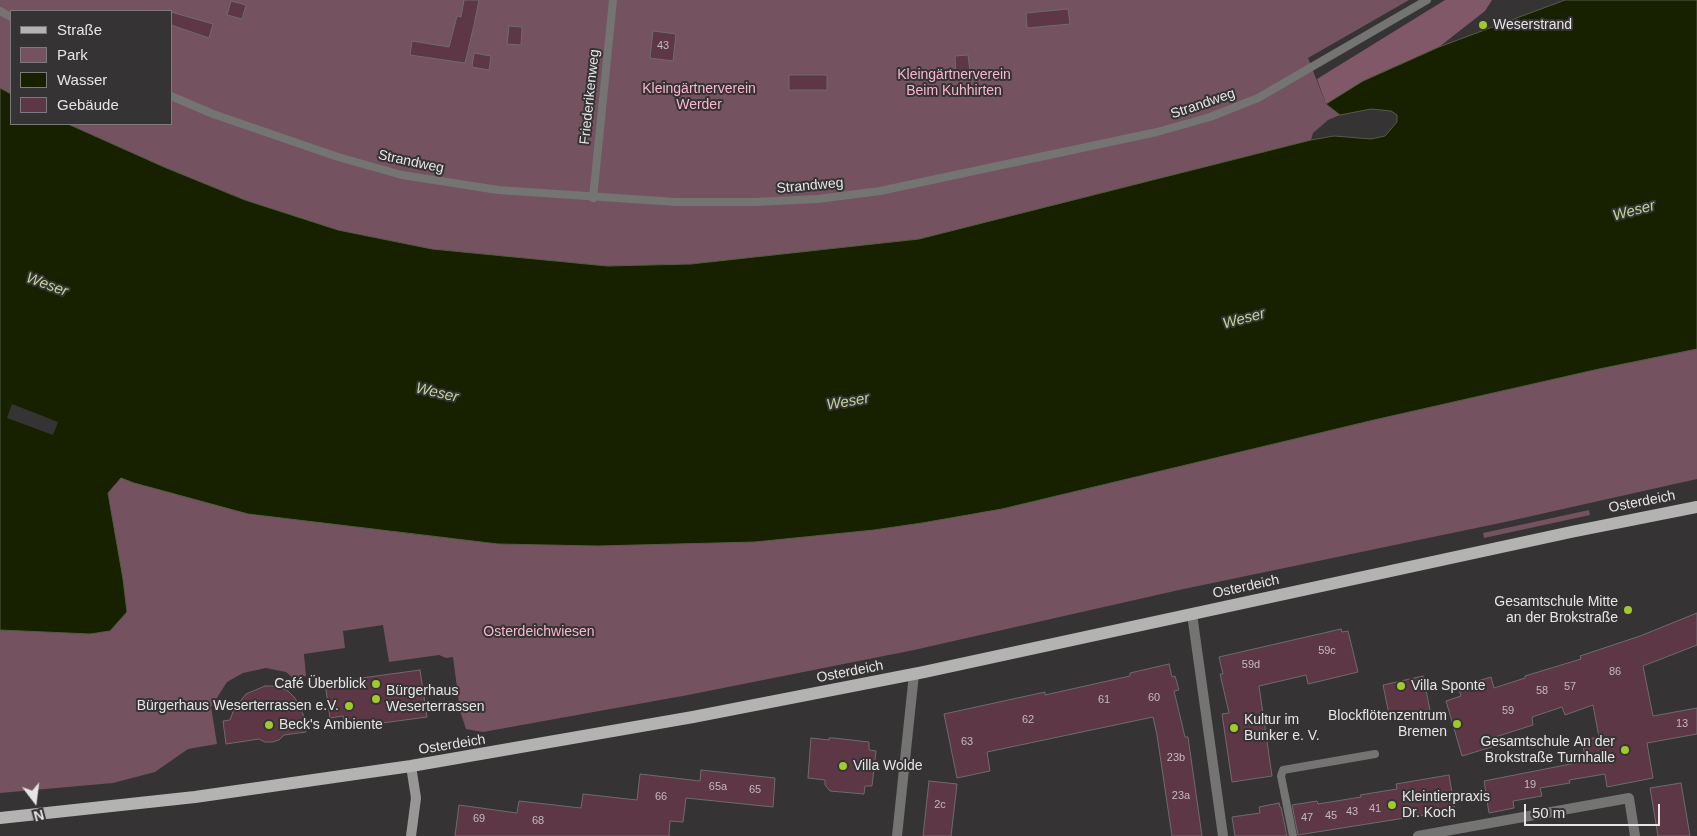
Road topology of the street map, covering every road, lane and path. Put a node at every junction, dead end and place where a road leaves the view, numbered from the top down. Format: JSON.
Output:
{"nodes":[{"id":1,"x":613,"y":0,"type":"edge"},
{"id":2,"x":1427,"y":0,"type":"edge"},
{"id":3,"x":172,"y":96,"type":"edge"},
{"id":4,"x":593,"y":198,"type":"junction"},
{"id":5,"x":1697,"y":507,"type":"edge"},
{"id":6,"x":1192,"y":614,"type":"junction"},
{"id":7,"x":914,"y":674,"type":"junction"},
{"id":8,"x":1376,"y":754,"type":"dead end"},
{"id":9,"x":411,"y":766,"type":"junction"},
{"id":10,"x":0,"y":818,"type":"edge"},
{"id":11,"x":411,"y":836,"type":"edge"},
{"id":12,"x":897,"y":836,"type":"edge"},
{"id":13,"x":1223,"y":836,"type":"edge"},
{"id":14,"x":1293,"y":836,"type":"edge"},
{"id":15,"x":1418,"y":836,"type":"edge"},
{"id":16,"x":1635,"y":836,"type":"edge"}],
"edges":[{"from":1,"to":4,"type":"lane","name":"Friederikenweg"},
{"from":2,"to":4,"type":"lane","name":"Strandweg"},
{"from":3,"to":4,"type":"lane","name":"Strandweg"},
{"from":5,"to":6,"type":"main road","name":"Osterdeich"},
{"from":6,"to":7,"type":"main road","name":"Osterdeich"},
{"from":6,"to":13,"type":"street"},
{"from":7,"to":9,"type":"main road","name":"Osterdeich"},
{"from":7,"to":12,"type":"street"},
{"from":8,"to":14,"type":"lane"},
{"from":9,"to":10,"type":"main road","name":"Osterdeich"},
{"from":9,"to":11,"type":"street"},
{"from":15,"to":16,"type":"street"}]}
